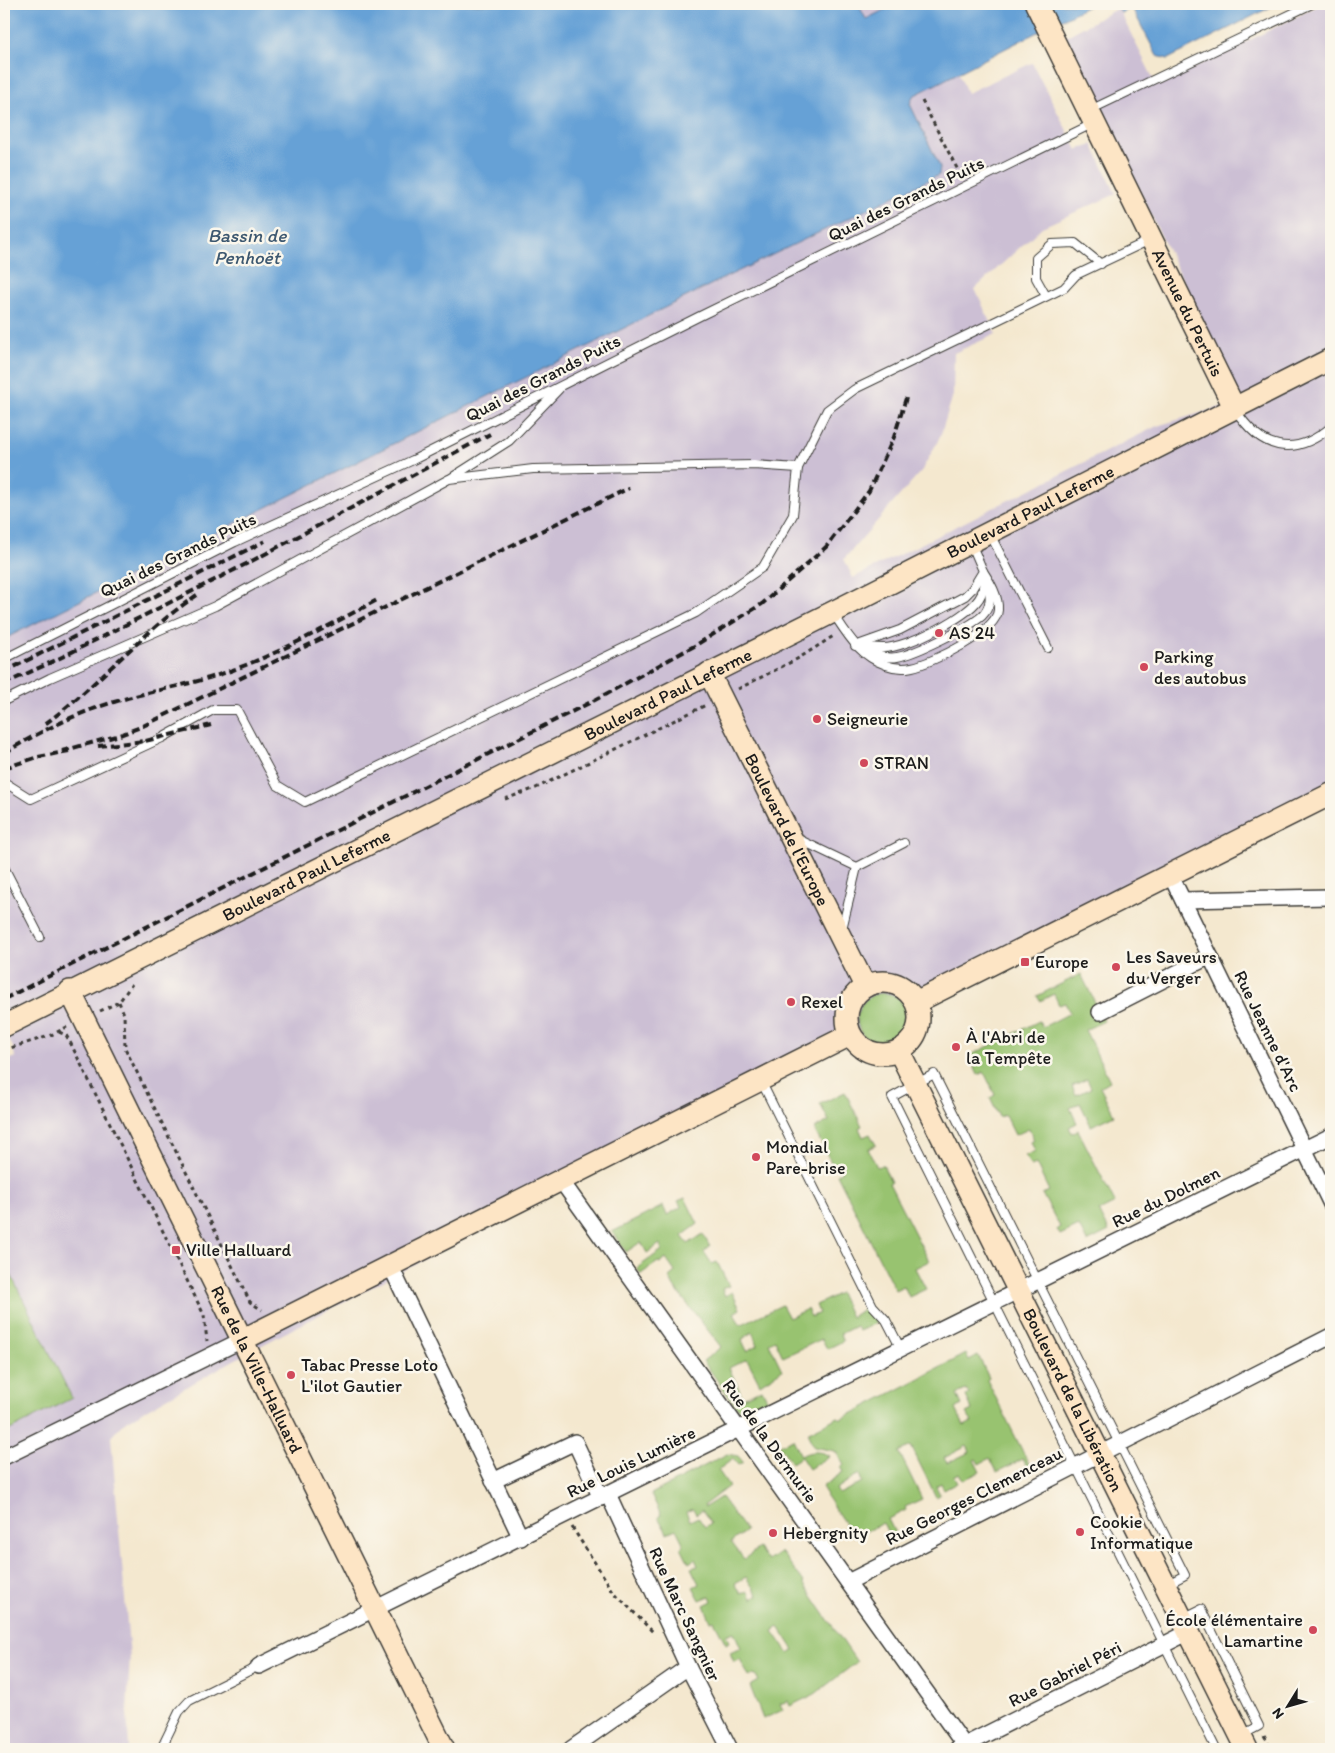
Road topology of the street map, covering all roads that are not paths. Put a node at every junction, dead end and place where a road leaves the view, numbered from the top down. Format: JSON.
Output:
{"nodes":[{"id":1,"x":1036,"y":4,"type":"edge"},
{"id":2,"x":1312,"y":4,"type":"edge"},
{"id":3,"x":1091,"y":117,"type":"junction"},
{"id":4,"x":1152,"y":239,"type":"junction"},
{"id":5,"x":1101,"y":264,"type":"junction"},
{"id":6,"x":1046,"y":296,"type":"junction"},
{"id":7,"x":1331,"y":359,"type":"edge"},
{"id":8,"x":564,"y":384,"type":"junction"},
{"id":9,"x":1234,"y":407,"type":"junction"},
{"id":10,"x":1331,"y":427,"type":"edge"},
{"id":11,"x":798,"y":468,"type":"junction"},
{"id":12,"x":449,"y":479,"type":"junction"},
{"id":13,"x":980,"y":537,"type":"junction"},
{"id":14,"x":983,"y":570,"type":"junction"},
{"id":15,"x":832,"y":612,"type":"junction"},
{"id":16,"x":855,"y":646,"type":"junction"},
{"id":17,"x":1048,"y":648,"type":"dead end"},
{"id":18,"x":4,"y":659,"type":"edge"},
{"id":19,"x":709,"y":673,"type":"junction"},
{"id":20,"x":4,"y":701,"type":"edge"},
{"id":21,"x":4,"y":782,"type":"edge"},
{"id":22,"x":1331,"y":794,"type":"edge"},
{"id":23,"x":790,"y":835,"type":"junction"},
{"id":24,"x":904,"y":843,"type":"dead end"},
{"id":25,"x":4,"y":867,"type":"edge"},
{"id":26,"x":857,"y":867,"type":"junction"},
{"id":27,"x":1170,"y":874,"type":"junction"},
{"id":28,"x":1331,"y":898,"type":"edge"},
{"id":29,"x":1183,"y":900,"type":"junction"},
{"id":30,"x":841,"y":936,"type":"junction"},
{"id":31,"x":40,"y":937,"type":"dead end"},
{"id":32,"x":1210,"y":956,"type":"junction"},
{"id":33,"x":865,"y":986,"type":"junction"},
{"id":34,"x":70,"y":991,"type":"junction"},
{"id":35,"x":916,"y":1002,"type":"junction"},
{"id":36,"x":1100,"y":1012,"type":"dead end"},
{"id":37,"x":4,"y":1026,"type":"edge"},
{"id":38,"x":850,"y":1035,"type":"junction"},
{"id":39,"x":899,"y":1051,"type":"junction"},
{"id":40,"x":760,"y":1080,"type":"junction"},
{"id":41,"x":916,"y":1084,"type":"junction"},
{"id":42,"x":1331,"y":1136,"type":"edge"},
{"id":43,"x":1304,"y":1149,"type":"junction"},
{"id":44,"x":560,"y":1179,"type":"junction"},
{"id":45,"x":1331,"y":1204,"type":"edge"},
{"id":46,"x":390,"y":1265,"type":"junction"},
{"id":47,"x":1038,"y":1282,"type":"junction"},
{"id":48,"x":1019,"y":1291,"type":"junction"},
{"id":49,"x":994,"y":1303,"type":"junction"},
{"id":50,"x":1331,"y":1336,"type":"edge"},
{"id":51,"x":242,"y":1340,"type":"junction"},
{"id":52,"x":901,"y":1349,"type":"junction"},
{"id":53,"x":739,"y":1430,"type":"junction"},
{"id":54,"x":1119,"y":1444,"type":"junction"},
{"id":55,"x":1099,"y":1454,"type":"junction"},
{"id":56,"x":4,"y":1457,"type":"edge"},
{"id":57,"x":1076,"y":1466,"type":"junction"},
{"id":58,"x":494,"y":1481,"type":"junction"},
{"id":59,"x":604,"y":1496,"type":"junction"},
{"id":60,"x":521,"y":1538,"type":"junction"},
{"id":61,"x":848,"y":1582,"type":"junction"},
{"id":62,"x":1165,"y":1586,"type":"junction"},
{"id":63,"x":375,"y":1609,"type":"junction"},
{"id":64,"x":1185,"y":1626,"type":"junction"},
{"id":65,"x":1164,"y":1645,"type":"junction"},
{"id":66,"x":259,"y":1666,"type":"joint"},
{"id":67,"x":688,"y":1667,"type":"junction"},
{"id":68,"x":1243,"y":1743,"type":"edge"},
{"id":69,"x":963,"y":1748,"type":"edge"},
{"id":70,"x":161,"y":1749,"type":"edge"},
{"id":71,"x":444,"y":1749,"type":"edge"},
{"id":72,"x":572,"y":1749,"type":"edge"},
{"id":73,"x":730,"y":1749,"type":"edge"},
{"id":74,"x":1216,"y":1749,"type":"edge"}],
"edges":[{"from":1,"to":3,"type":"main road","name":"Avenue du Pertuis"},
{"from":2,"to":3,"type":"lane","name":"Quai des Grands Puits"},
{"from":3,"to":4,"type":"main road","name":"Avenue du Pertuis"},
{"from":3,"to":8,"type":"lane","name":"Quai des Grands Puits"},
{"from":4,"to":5,"type":"lane"},
{"from":4,"to":9,"type":"main road","name":"Avenue du Pertuis"},
{"from":5,"to":6,"type":"lane"},
{"from":5,"to":6,"type":"lane"},
{"from":6,"to":11,"type":"lane"},
{"from":7,"to":9,"type":"main road","name":"Boulevard Paul Leferme"},
{"from":8,"to":12,"type":"lane"},
{"from":8,"to":18,"type":"lane","name":"Quai des Grands Puits"},
{"from":9,"to":10,"type":"lane","name":"Avenue du Pertuis"},
{"from":9,"to":13,"type":"main road","name":"Boulevard Paul Leferme"},
{"from":11,"to":12,"type":"lane"},
{"from":11,"to":21,"type":"lane"},
{"from":12,"to":20,"type":"lane"},
{"from":13,"to":14,"type":"lane"},
{"from":13,"to":15,"type":"main road","name":"Boulevard Paul Leferme"},
{"from":13,"to":17,"type":"lane"},
{"from":14,"to":16,"type":"lane"},
{"from":14,"to":16,"type":"lane"},
{"from":14,"to":16,"type":"lane"},
{"from":14,"to":16,"type":"lane"},
{"from":15,"to":16,"type":"lane"},
{"from":15,"to":19,"type":"main road","name":"Boulevard Paul Leferme"},
{"from":19,"to":23,"type":"main road","name":"Boulevard de l'Europe"},
{"from":19,"to":34,"type":"main road","name":"Boulevard Paul Leferme"},
{"from":22,"to":27,"type":"main road"},
{"from":23,"to":26,"type":"lane"},
{"from":23,"to":30,"type":"main road","name":"Boulevard de l'Europe"},
{"from":24,"to":26,"type":"lane"},
{"from":25,"to":31,"type":"lane"},
{"from":26,"to":30,"type":"lane"},
{"from":27,"to":29,"type":"street","name":"Rue Jeanne d'Arc"},
{"from":27,"to":35,"type":"main road"},
{"from":28,"to":29,"type":"street"},
{"from":29,"to":32,"type":"street","name":"Rue Jeanne d'Arc"},
{"from":30,"to":33,"type":"main road","name":"Boulevard de l'Europe"},
{"from":32,"to":36,"type":"street"},
{"from":32,"to":43,"type":"street","name":"Rue Jeanne d'Arc"},
{"from":33,"to":35,"type":"main road"},
{"from":33,"to":38,"type":"main road"},
{"from":34,"to":37,"type":"main road","name":"Boulevard Paul Leferme"},
{"from":34,"to":51,"type":"main road","name":"Rue de la Ville-Halluard"},
{"from":35,"to":39,"type":"main road"},
{"from":38,"to":39,"type":"main road"},
{"from":38,"to":40,"type":"main road"},
{"from":39,"to":41,"type":"main road","name":"Boulevard de la Libération"},
{"from":40,"to":44,"type":"main road"},
{"from":40,"to":52,"type":"lane"},
{"from":41,"to":47,"type":"lane"},
{"from":41,"to":48,"type":"main road","name":"Boulevard de la Libération"},
{"from":41,"to":49,"type":"lane"},
{"from":42,"to":43,"type":"street","name":"Rue du Dolmen"},
{"from":43,"to":45,"type":"street","name":"Rue Jeanne d'Arc"},
{"from":43,"to":47,"type":"street","name":"Rue du Dolmen"},
{"from":44,"to":46,"type":"main road"},
{"from":44,"to":53,"type":"street","name":"Rue de la Dermurie"},
{"from":46,"to":51,"type":"main road"},
{"from":46,"to":58,"type":"street"},
{"from":47,"to":48,"type":"street","name":"Rue du Dolmen"},
{"from":47,"to":54,"type":"lane"},
{"from":48,"to":49,"type":"street","name":"Rue Louis Lumière"},
{"from":48,"to":55,"type":"main road","name":"Boulevard de la Libération"},
{"from":49,"to":52,"type":"street","name":"Rue Louis Lumière"},
{"from":49,"to":57,"type":"lane"},
{"from":50,"to":54,"type":"street","name":"Rue Georges Clemenceau"},
{"from":51,"to":56,"type":"street"},
{"from":51,"to":63,"type":"main road","name":"Rue de la Ville-Halluard"},
{"from":52,"to":53,"type":"street","name":"Rue Louis Lumière"},
{"from":53,"to":59,"type":"street","name":"Rue Louis Lumière"},
{"from":53,"to":61,"type":"street","name":"Rue de la Dermurie"},
{"from":54,"to":55,"type":"street","name":"Rue Georges Clemenceau"},
{"from":54,"to":62,"type":"lane"},
{"from":55,"to":57,"type":"street","name":"Rue Georges Clemenceau"},
{"from":55,"to":62,"type":"main road","name":"Boulevard de la Libération"},
{"from":57,"to":61,"type":"street","name":"Rue Georges Clemenceau"},
{"from":57,"to":65,"type":"lane"},
{"from":58,"to":59,"type":"street","name":"Rue Marc Sangnier"},
{"from":58,"to":60,"type":"street"},
{"from":59,"to":60,"type":"street","name":"Rue Louis Lumière"},
{"from":59,"to":67,"type":"street","name":"Rue Marc Sangnier"},
{"from":60,"to":63,"type":"street","name":"Rue Louis Lumière"},
{"from":61,"to":69,"type":"street","name":"Rue de la Dermurie"},
{"from":62,"to":64,"type":"main road","name":"Boulevard de la Libération"},
{"from":63,"to":66,"type":"street","name":"Rue Louis Lumière"},
{"from":63,"to":71,"type":"main road","name":"Rue de la Ville-Halluard"},
{"from":64,"to":65,"type":"street","name":"Rue Gabriel Péri"},
{"from":64,"to":68,"type":"main road","name":"Boulevard de la Libération"},
{"from":65,"to":69,"type":"street","name":"Rue Gabriel Péri"},
{"from":65,"to":74,"type":"lane"},
{"from":66,"to":70,"type":"lane"},
{"from":67,"to":72,"type":"street"},
{"from":67,"to":73,"type":"street","name":"Rue Marc Sangnier"}]}
